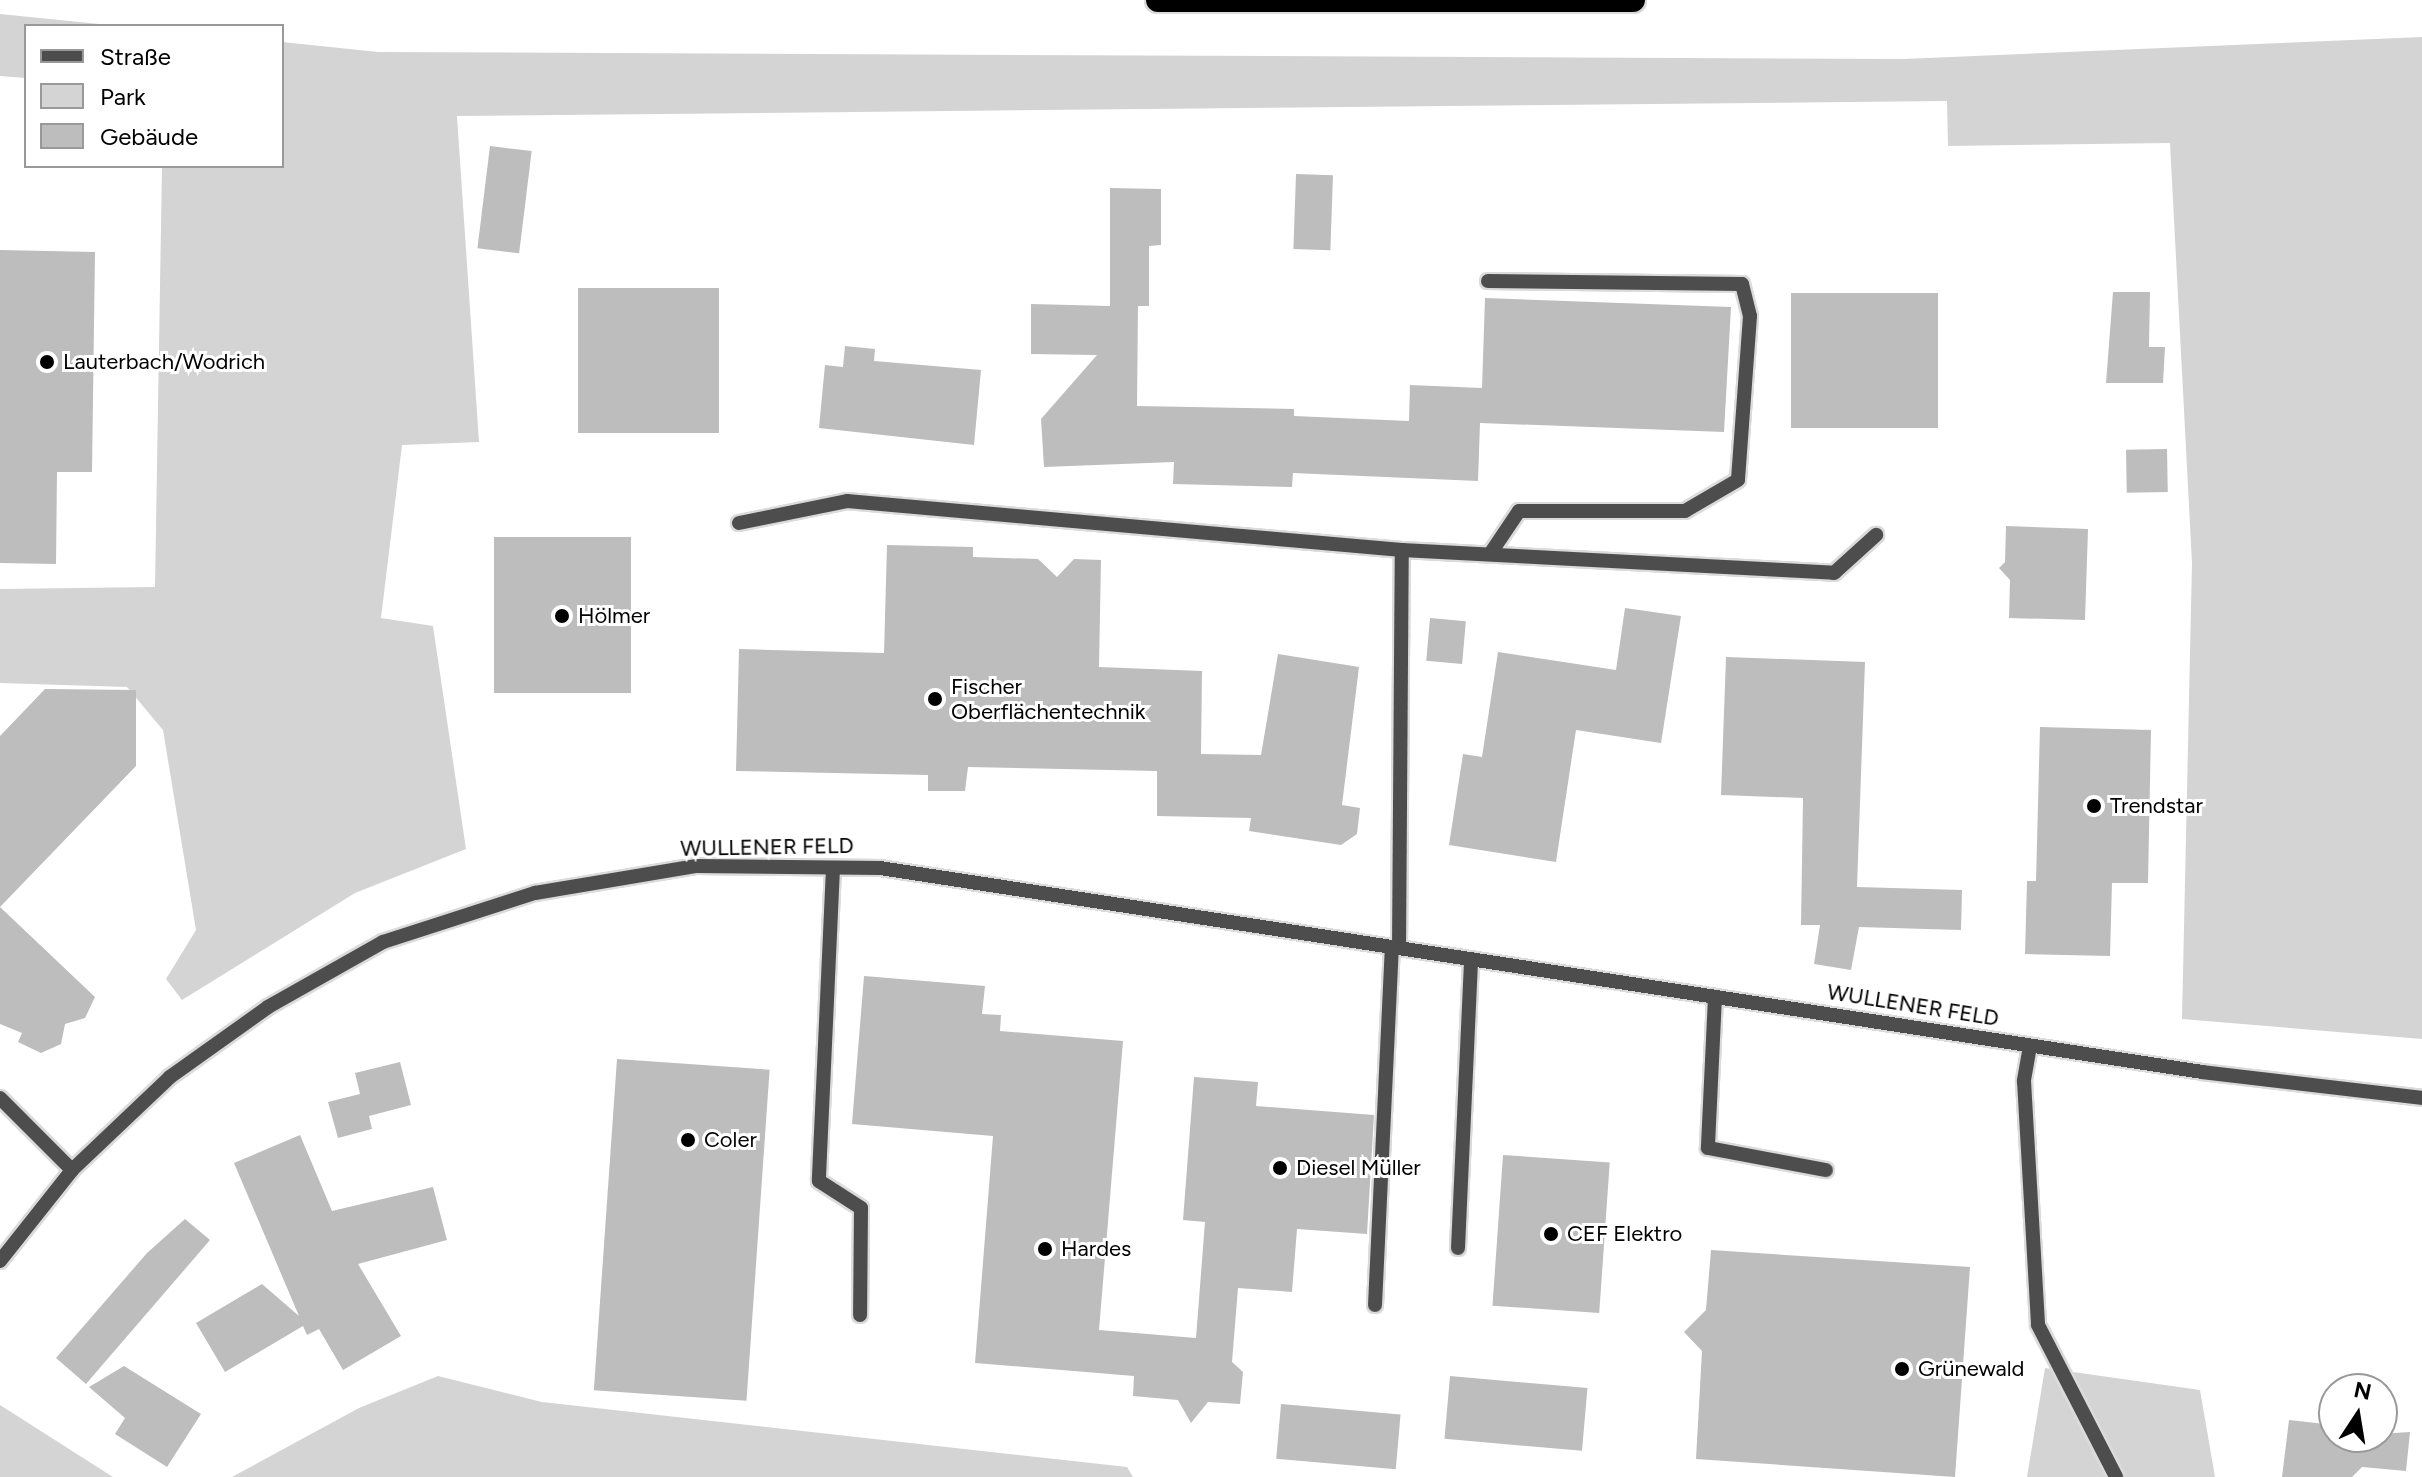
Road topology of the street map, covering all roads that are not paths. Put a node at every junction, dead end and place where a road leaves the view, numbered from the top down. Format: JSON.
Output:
{"nodes":[{"id":1,"x":1158,"y":0,"type":"edge"},
{"id":2,"x":1633,"y":0,"type":"edge"},
{"id":3,"x":1488,"y":281,"type":"dead end"},
{"id":4,"x":739,"y":523,"type":"dead end"},
{"id":5,"x":1876,"y":535,"type":"dead end"},
{"id":6,"x":1402,"y":550,"type":"junction"},
{"id":7,"x":1490,"y":554,"type":"junction"},
{"id":8,"x":833,"y":868,"type":"junction"},
{"id":9,"x":1396,"y":948,"type":"junction"},
{"id":10,"x":1471,"y":959,"type":"junction"},
{"id":11,"x":1715,"y":997,"type":"junction"},
{"id":12,"x":2030,"y":1046,"type":"junction"},
{"id":13,"x":0,"y":1098,"type":"edge"},
{"id":14,"x":2422,"y":1098,"type":"edge"},
{"id":15,"x":72,"y":1170,"type":"junction"},
{"id":16,"x":1826,"y":1170,"type":"dead end"},
{"id":17,"x":1458,"y":1248,"type":"dead end"},
{"id":18,"x":0,"y":1261,"type":"edge"},
{"id":19,"x":1375,"y":1305,"type":"dead end"},
{"id":20,"x":860,"y":1315,"type":"dead end"},
{"id":21,"x":2116,"y":1477,"type":"edge"}],
"edges":[{"from":1,"to":2,"type":"highway"},
{"from":3,"to":7,"type":"street"},
{"from":4,"to":6,"type":"street"},
{"from":5,"to":7,"type":"street"},
{"from":6,"to":7,"type":"street"},
{"from":6,"to":9,"type":"street"},
{"from":8,"to":9,"type":"street","name":"WULLENER FELD"},
{"from":8,"to":15,"type":"street","name":"WULLENER FELD"},
{"from":8,"to":20,"type":"street"},
{"from":9,"to":10,"type":"street","name":"WULLENER FELD"},
{"from":9,"to":19,"type":"street"},
{"from":10,"to":11,"type":"street","name":"WULLENER FELD"},
{"from":10,"to":17,"type":"street"},
{"from":11,"to":12,"type":"street","name":"WULLENER FELD"},
{"from":11,"to":16,"type":"street"},
{"from":12,"to":14,"type":"street","name":"WULLENER FELD"},
{"from":12,"to":21,"type":"street"},
{"from":13,"to":15,"type":"street"},
{"from":15,"to":18,"type":"street","name":"WULLENER FELD"}]}
